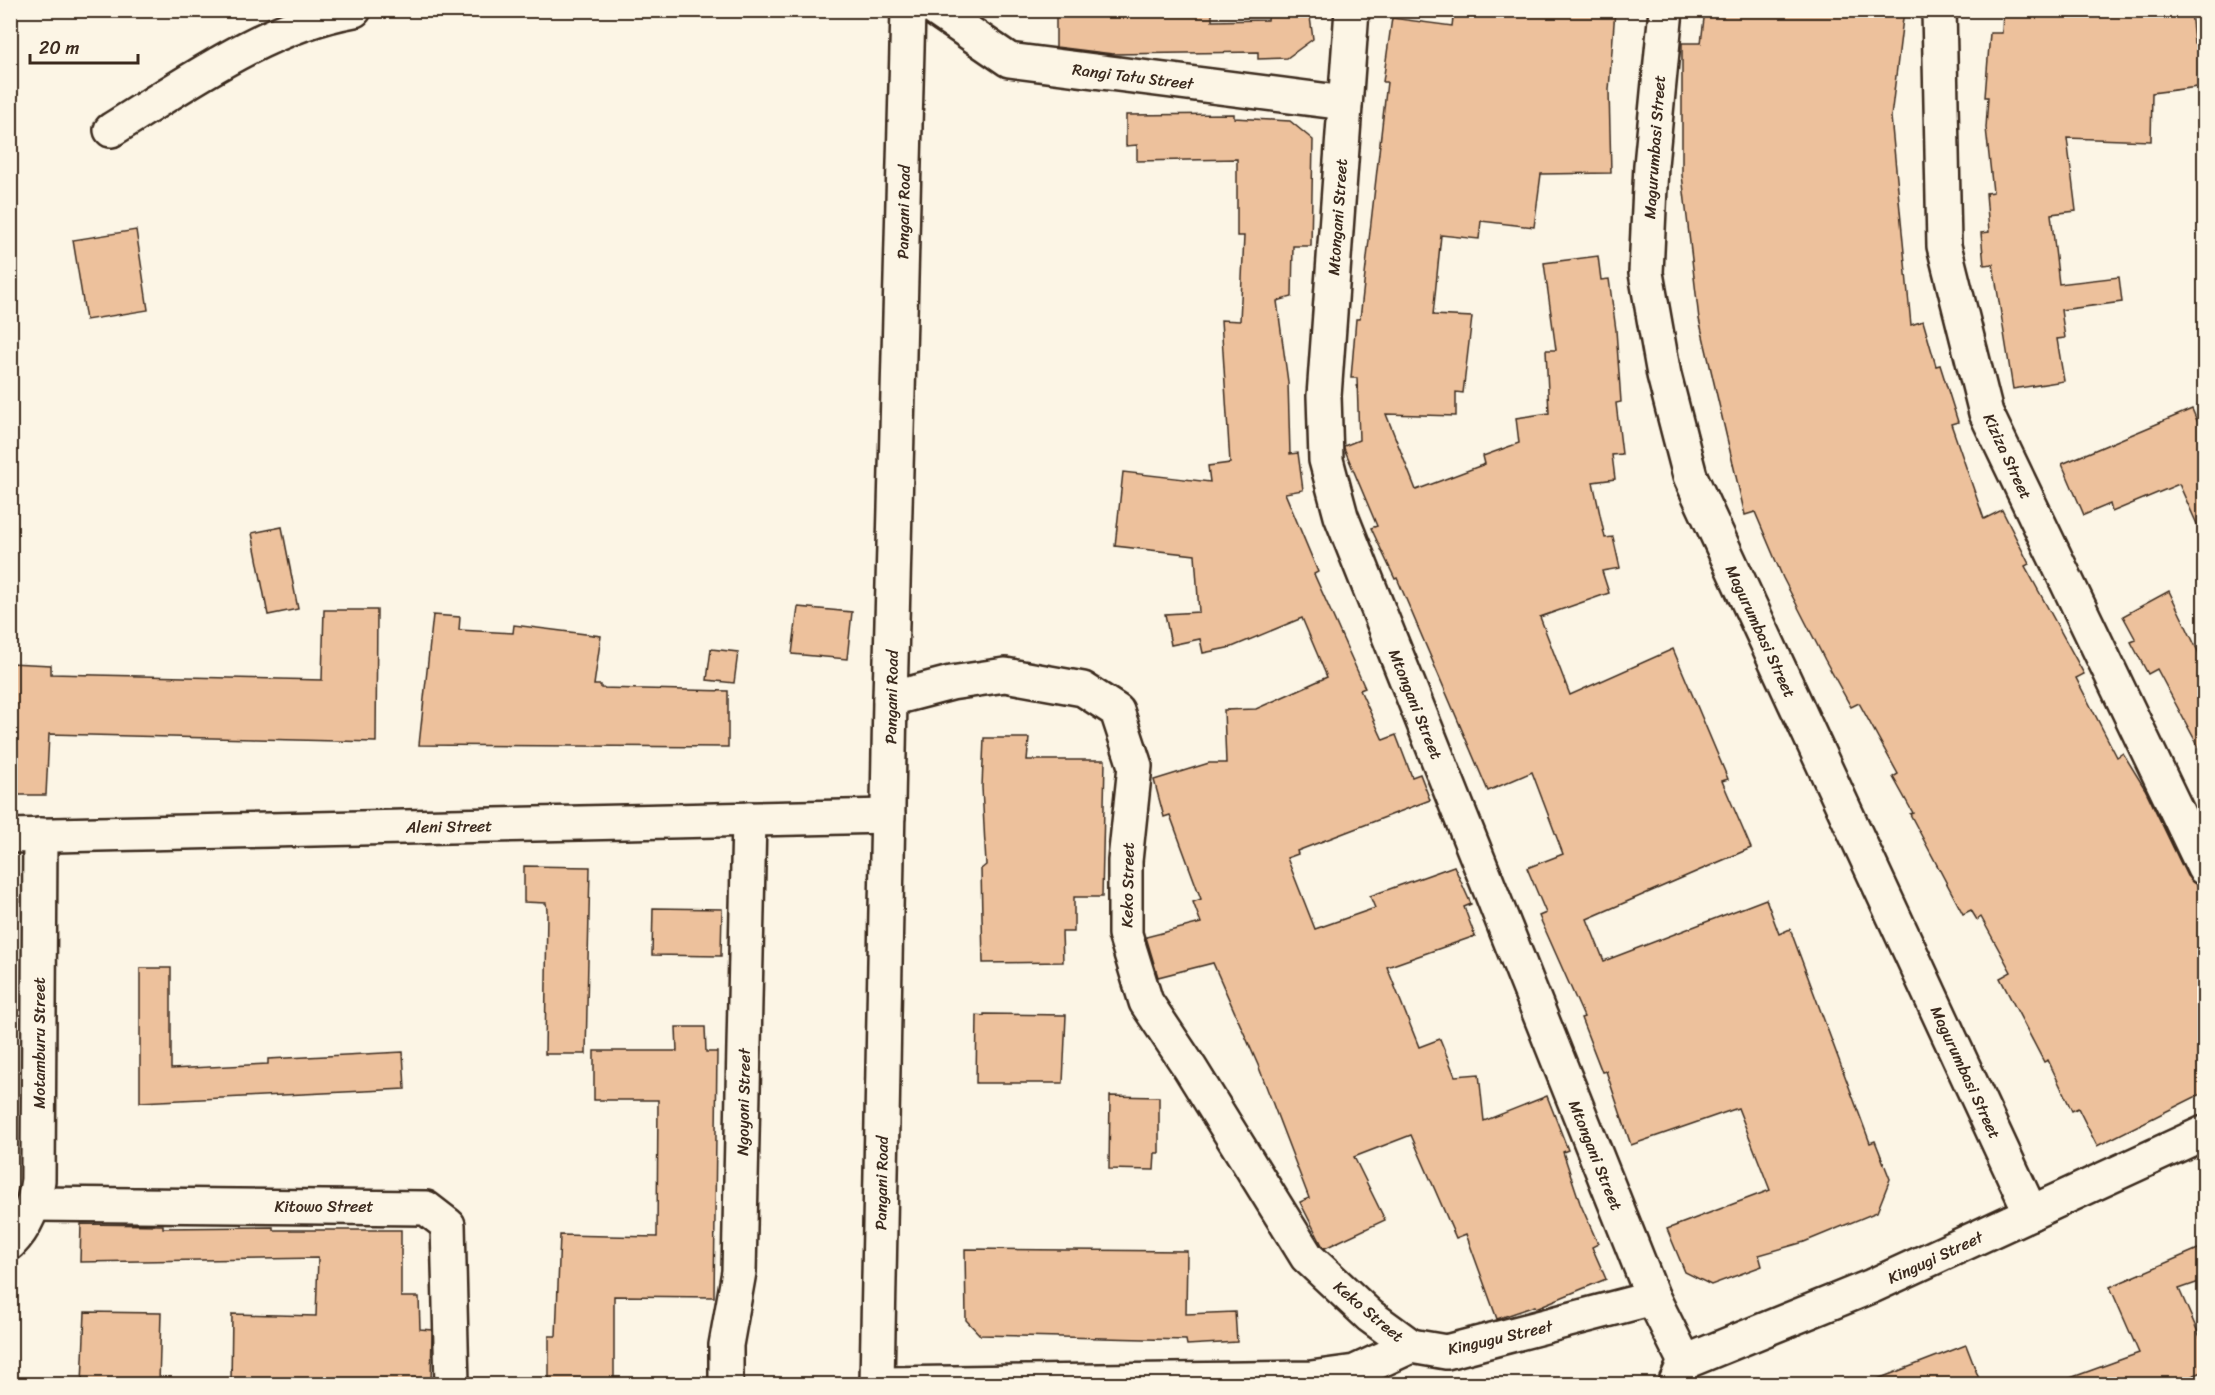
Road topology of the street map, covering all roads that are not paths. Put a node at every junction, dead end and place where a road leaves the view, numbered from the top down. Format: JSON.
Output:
{"nodes":[{"id":1,"x":354,"y":10,"type":"edge"},
{"id":2,"x":908,"y":10,"type":"edge"},
{"id":3,"x":936,"y":10,"type":"edge"},
{"id":4,"x":1352,"y":10,"type":"edge"},
{"id":5,"x":1666,"y":10,"type":"edge"},
{"id":6,"x":1939,"y":10,"type":"edge"},
{"id":7,"x":1345,"y":103,"type":"junction"},
{"id":8,"x":111,"y":130,"type":"dead end"},
{"id":9,"x":890,"y":699,"type":"junction"},
{"id":10,"x":888,"y":816,"type":"junction"},
{"id":11,"x":749,"y":819,"type":"junction"},
{"id":12,"x":25,"y":836,"type":"edge"},
{"id":13,"x":2205,"y":868,"type":"edge"},
{"id":14,"x":2205,"y":1133,"type":"edge"},
{"id":15,"x":34,"y":1204,"type":"junction"},
{"id":16,"x":2031,"y":1213,"type":"junction"},
{"id":17,"x":10,"y":1243,"type":"edge"},
{"id":18,"x":1653,"y":1298,"type":"junction"},
{"id":19,"x":1411,"y":1346,"type":"junction"},
{"id":20,"x":1680,"y":1373,"type":"edge"},
{"id":21,"x":452,"y":1384,"type":"edge"},
{"id":22,"x":726,"y":1384,"type":"edge"},
{"id":23,"x":877,"y":1384,"type":"edge"},
{"id":24,"x":883,"y":1384,"type":"edge"}],
"edges":[{"from":1,"to":8,"type":"street"},
{"from":2,"to":9,"type":"street","name":"Pangani Road"},
{"from":3,"to":7,"type":"street","name":"Rangi Tatu Street"},
{"from":4,"to":7,"type":"street","name":"Mtongani Street"},
{"from":5,"to":16,"type":"street","name":"Magurumbasi Street"},
{"from":6,"to":13,"type":"street","name":"Kiziza Street"},
{"from":7,"to":18,"type":"street","name":"Mtongani Street"},
{"from":9,"to":10,"type":"street","name":"Pangani Road"},
{"from":9,"to":19,"type":"street","name":"Keko Street"},
{"from":10,"to":11,"type":"street","name":"Aleni Street"},
{"from":10,"to":23,"type":"street","name":"Pangani Road"},
{"from":11,"to":12,"type":"street","name":"Aleni Street"},
{"from":11,"to":22,"type":"street","name":"Ngoyoni Street"},
{"from":12,"to":15,"type":"street","name":"Motamburu Street"},
{"from":14,"to":16,"type":"street","name":"Kingugi Street"},
{"from":15,"to":17,"type":"street","name":"Motamburu Street"},
{"from":15,"to":21,"type":"street","name":"Kitowo Street"},
{"from":16,"to":20,"type":"street","name":"Kingugi Street"},
{"from":18,"to":19,"type":"street","name":"Kingugu Street"},
{"from":18,"to":20,"type":"street","name":"Mtongani Street"},
{"from":19,"to":24,"type":"street"}]}
